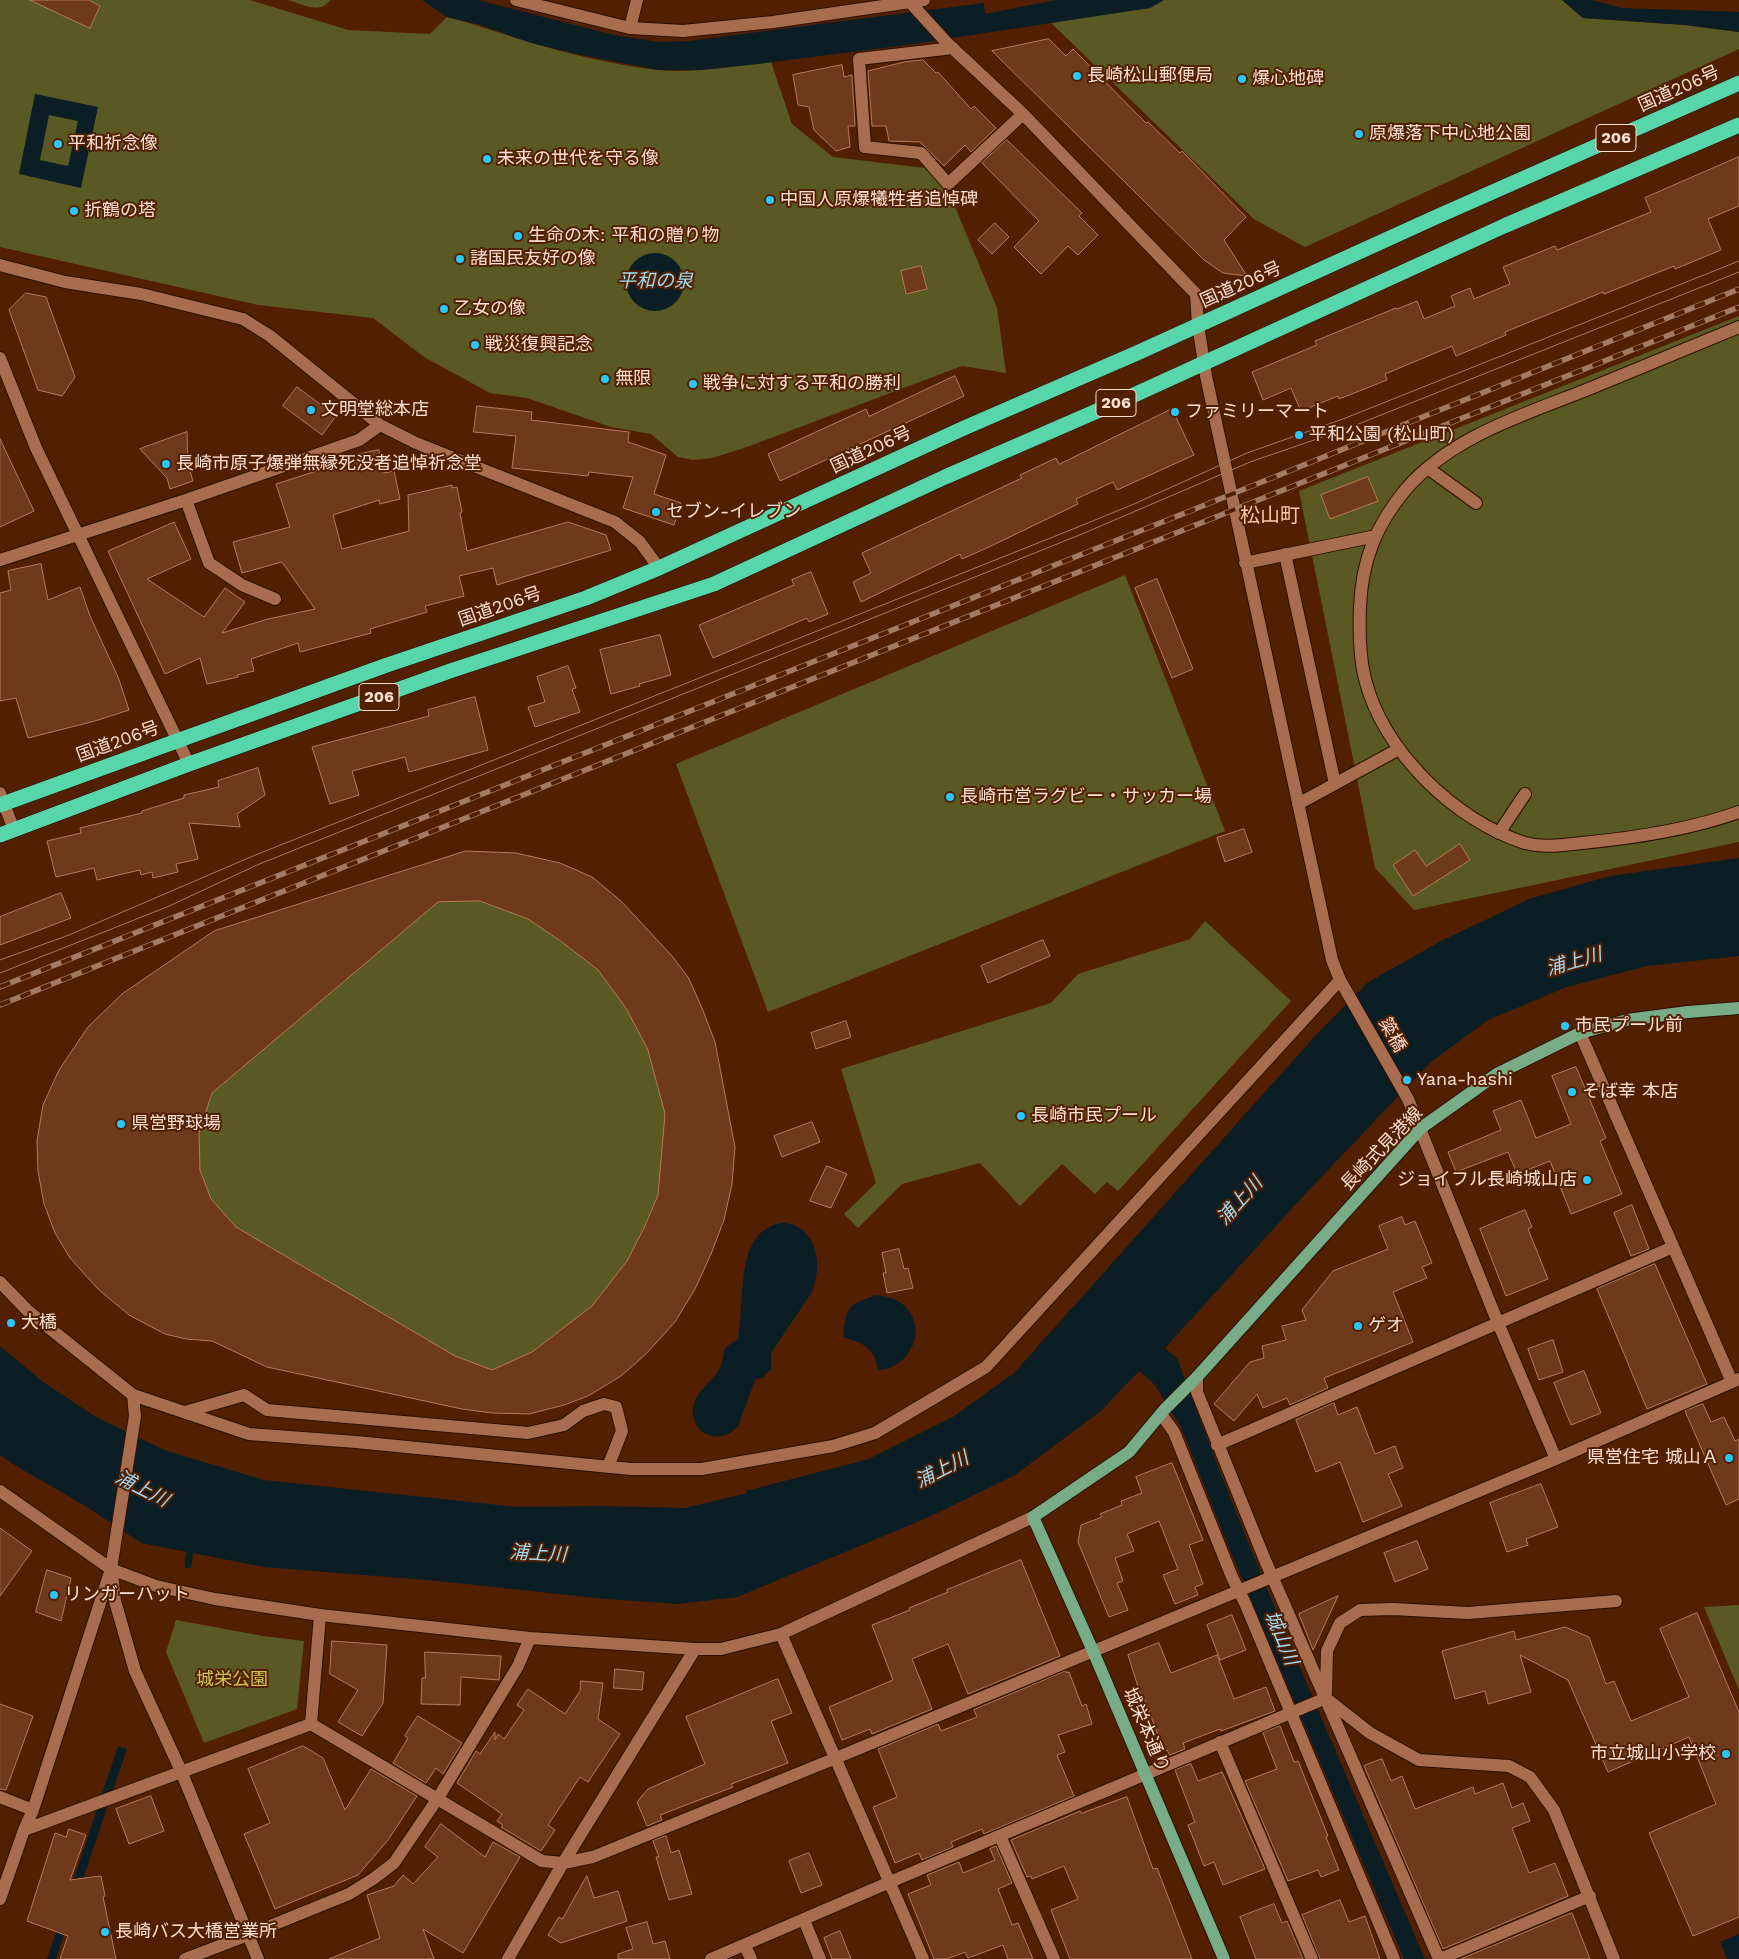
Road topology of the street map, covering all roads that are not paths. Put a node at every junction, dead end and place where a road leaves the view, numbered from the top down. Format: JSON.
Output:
{"nodes":[{"id":1,"x":516,"y":0,"type":"edge"},
{"id":2,"x":637,"y":0,"type":"edge"},
{"id":3,"x":914,"y":2,"type":"edge"},
{"id":4,"x":630,"y":28,"type":"junction"},
{"id":5,"x":950,"y":46,"type":"junction"},
{"id":6,"x":1739,"y":83,"type":"edge"},
{"id":7,"x":1023,"y":114,"type":"junction"},
{"id":8,"x":1739,"y":125,"type":"edge"},
{"id":9,"x":0,"y":265,"type":"edge"},
{"id":10,"x":1198,"y":324,"type":"junction"},
{"id":11,"x":1739,"y":327,"type":"edge"},
{"id":12,"x":0,"y":358,"type":"edge"},
{"id":13,"x":1203,"y":362,"type":"junction"},
{"id":14,"x":380,"y":425,"type":"junction"},
{"id":15,"x":1429,"y":469,"type":"junction"},
{"id":16,"x":186,"y":500,"type":"junction"},
{"id":17,"x":1476,"y":503,"type":"dead end"},
{"id":18,"x":79,"y":534,"type":"junction"},
{"id":19,"x":1376,"y":536,"type":"junction"},
{"id":20,"x":1285,"y":554,"type":"junction"},
{"id":21,"x":0,"y":560,"type":"edge"},
{"id":22,"x":1245,"y":563,"type":"junction"},
{"id":23,"x":659,"y":568,"type":"junction"},
{"id":24,"x":275,"y":599,"type":"dead end"},
{"id":25,"x":178,"y":740,"type":"junction"},
{"id":26,"x":1399,"y":749,"type":"junction"},
{"id":27,"x":188,"y":764,"type":"junction"},
{"id":28,"x":1335,"y":784,"type":"junction"},
{"id":29,"x":1525,"y":794,"type":"dead end"},
{"id":30,"x":1,"y":800,"type":"edge"},
{"id":31,"x":1298,"y":804,"type":"junction"},
{"id":32,"x":1739,"y":812,"type":"edge"},
{"id":33,"x":7,"y":833,"type":"edge"},
{"id":34,"x":1499,"y":833,"type":"junction"},
{"id":35,"x":1342,"y":984,"type":"junction"},
{"id":36,"x":1739,"y":1008,"type":"edge"},
{"id":37,"x":1580,"y":1033,"type":"junction"},
{"id":38,"x":1421,"y":1128,"type":"junction"},
{"id":39,"x":1673,"y":1247,"type":"junction"},
{"id":40,"x":0,"y":1282,"type":"edge"},
{"id":41,"x":1498,"y":1323,"type":"junction"},
{"id":42,"x":1194,"y":1379,"type":"junction"},
{"id":43,"x":1736,"y":1381,"type":"edge"},
{"id":44,"x":133,"y":1395,"type":"junction"},
{"id":45,"x":184,"y":1412,"type":"junction"},
{"id":46,"x":1162,"y":1412,"type":"junction"},
{"id":47,"x":1217,"y":1445,"type":"junction"},
{"id":48,"x":1556,"y":1460,"type":"junction"},
{"id":49,"x":608,"y":1467,"type":"junction"},
{"id":50,"x":0,"y":1492,"type":"edge"},
{"id":51,"x":1033,"y":1517,"type":"junction"},
{"id":52,"x":111,"y":1569,"type":"junction"},
{"id":53,"x":1272,"y":1577,"type":"junction"},
{"id":54,"x":1239,"y":1590,"type":"junction"},
{"id":55,"x":1616,"y":1601,"type":"dead end"},
{"id":56,"x":320,"y":1615,"type":"junction"},
{"id":57,"x":781,"y":1634,"type":"junction"},
{"id":58,"x":530,"y":1638,"type":"junction"},
{"id":59,"x":695,"y":1649,"type":"junction"},
{"id":60,"x":1093,"y":1651,"type":"junction"},
{"id":61,"x":1326,"y":1698,"type":"junction"},
{"id":62,"x":1290,"y":1712,"type":"junction"},
{"id":63,"x":311,"y":1724,"type":"junction"},
{"id":64,"x":1220,"y":1742,"type":"junction"},
{"id":65,"x":836,"y":1758,"type":"junction"},
{"id":66,"x":181,"y":1771,"type":"junction"},
{"id":67,"x":1146,"y":1775,"type":"junction"},
{"id":68,"x":0,"y":1797,"type":"edge"},
{"id":69,"x":438,"y":1798,"type":"junction"},
{"id":70,"x":33,"y":1810,"type":"junction"},
{"id":71,"x":24,"y":1830,"type":"junction"},
{"id":72,"x":1000,"y":1836,"type":"junction"},
{"id":73,"x":563,"y":1863,"type":"junction"},
{"id":74,"x":890,"y":1882,"type":"junction"},
{"id":75,"x":1590,"y":1896,"type":"junction"},
{"id":76,"x":0,"y":1899,"type":"edge"},
{"id":77,"x":804,"y":1920,"type":"junction"},
{"id":78,"x":248,"y":1936,"type":"junction"},
{"id":79,"x":745,"y":1946,"type":"junction"},
{"id":80,"x":185,"y":1959,"type":"edge"},
{"id":81,"x":258,"y":1959,"type":"edge"},
{"id":82,"x":508,"y":1959,"type":"edge"},
{"id":83,"x":711,"y":1959,"type":"edge"},
{"id":84,"x":750,"y":1959,"type":"edge"},
{"id":85,"x":820,"y":1959,"type":"edge"},
{"id":86,"x":923,"y":1959,"type":"edge"},
{"id":87,"x":1054,"y":1959,"type":"edge"},
{"id":88,"x":1224,"y":1959,"type":"edge"},
{"id":89,"x":1312,"y":1959,"type":"edge"},
{"id":90,"x":1394,"y":1959,"type":"edge"},
{"id":91,"x":1440,"y":1959,"type":"edge"},
{"id":92,"x":1614,"y":1959,"type":"edge"}],
"edges":[{"from":1,"to":4,"type":"street"},
{"from":2,"to":4,"type":"street"},
{"from":3,"to":4,"type":"street"},
{"from":3,"to":5,"type":"street","name":"簗橋"},
{"from":5,"to":7,"type":"street","name":"簗橋"},
{"from":5,"to":7,"type":"street"},
{"from":6,"to":10,"type":"highway","name":"国道206号","number":"206"},
{"from":7,"to":10,"type":"street","name":"簗橋"},
{"from":8,"to":13,"type":"highway","number":"206"},
{"from":9,"to":14,"type":"street"},
{"from":10,"to":13,"type":"street","name":"簗橋"},
{"from":10,"to":23,"type":"highway","name":"国道206号","number":"206"},
{"from":11,"to":15,"type":"street"},
{"from":12,"to":18,"type":"street"},
{"from":13,"to":22,"type":"street","name":"簗橋"},
{"from":13,"to":27,"type":"highway","number":"206"},
{"from":14,"to":16,"type":"street"},
{"from":14,"to":23,"type":"street"},
{"from":15,"to":17,"type":"street"},
{"from":15,"to":19,"type":"street"},
{"from":16,"to":18,"type":"street"},
{"from":16,"to":24,"type":"street"},
{"from":18,"to":21,"type":"street"},
{"from":18,"to":25,"type":"street"},
{"from":19,"to":20,"type":"street"},
{"from":19,"to":26,"type":"street"},
{"from":20,"to":22,"type":"street"},
{"from":20,"to":28,"type":"street"},
{"from":22,"to":31,"type":"street","name":"簗橋"},
{"from":23,"to":25,"type":"highway","name":"国道206号","number":"206"},
{"from":25,"to":27,"type":"street"},
{"from":25,"to":30,"type":"highway","name":"国道206号","number":"206"},
{"from":26,"to":28,"type":"street"},
{"from":26,"to":34,"type":"street"},
{"from":27,"to":33,"type":"highway","number":"206"},
{"from":28,"to":31,"type":"street"},
{"from":29,"to":34,"type":"street"},
{"from":30,"to":33,"type":"street"},
{"from":31,"to":35,"type":"street","name":"簗橋"},
{"from":32,"to":34,"type":"street"},
{"from":35,"to":38,"type":"street","name":"簗橋"},
{"from":35,"to":49,"type":"street"},
{"from":36,"to":37,"type":"main road","name":"長崎式見港線"},
{"from":37,"to":38,"type":"main road","name":"長崎式見港線"},
{"from":37,"to":39,"type":"street"},
{"from":38,"to":41,"type":"street","name":"簗橋"},
{"from":38,"to":42,"type":"main road","name":"長崎式見港線"},
{"from":39,"to":41,"type":"street"},
{"from":39,"to":43,"type":"street"},
{"from":40,"to":44,"type":"street"},
{"from":41,"to":47,"type":"street"},
{"from":41,"to":48,"type":"street","name":"簗橋"},
{"from":42,"to":46,"type":"main road","name":"長崎式見港線"},
{"from":42,"to":47,"type":"street"},
{"from":43,"to":48,"type":"street"},
{"from":44,"to":45,"type":"street"},
{"from":44,"to":52,"type":"street"},
{"from":45,"to":49,"type":"street"},
{"from":45,"to":49,"type":"street"},
{"from":46,"to":51,"type":"main road"},
{"from":46,"to":54,"type":"street"},
{"from":47,"to":53,"type":"street"},
{"from":48,"to":53,"type":"street"},
{"from":50,"to":52,"type":"street"},
{"from":51,"to":57,"type":"street"},
{"from":51,"to":60,"type":"main road","name":"城栄本通り"},
{"from":52,"to":56,"type":"street"},
{"from":52,"to":66,"type":"street"},
{"from":52,"to":70,"type":"street"},
{"from":53,"to":54,"type":"street"},
{"from":53,"to":61,"type":"street"},
{"from":54,"to":60,"type":"street"},
{"from":54,"to":62,"type":"street"},
{"from":55,"to":61,"type":"street"},
{"from":56,"to":58,"type":"street"},
{"from":56,"to":63,"type":"street"},
{"from":57,"to":59,"type":"street"},
{"from":57,"to":65,"type":"street"},
{"from":58,"to":59,"type":"street"},
{"from":58,"to":69,"type":"street"},
{"from":59,"to":73,"type":"street"},
{"from":60,"to":65,"type":"street"},
{"from":60,"to":67,"type":"main road","name":"城栄本通り"},
{"from":61,"to":62,"type":"street"},
{"from":61,"to":75,"type":"street"},
{"from":61,"to":91,"type":"street"},
{"from":62,"to":64,"type":"street"},
{"from":62,"to":90,"type":"street"},
{"from":63,"to":66,"type":"street"},
{"from":63,"to":69,"type":"street"},
{"from":64,"to":67,"type":"street"},
{"from":64,"to":89,"type":"street"},
{"from":65,"to":73,"type":"street"},
{"from":65,"to":74,"type":"street"},
{"from":66,"to":71,"type":"street"},
{"from":66,"to":78,"type":"street"},
{"from":67,"to":72,"type":"street"},
{"from":67,"to":88,"type":"main road","name":"城栄本通り"},
{"from":68,"to":70,"type":"street"},
{"from":69,"to":73,"type":"street"},
{"from":69,"to":78,"type":"street"},
{"from":70,"to":71,"type":"street"},
{"from":71,"to":76,"type":"street"},
{"from":72,"to":74,"type":"street"},
{"from":72,"to":87,"type":"street"},
{"from":73,"to":82,"type":"street"},
{"from":74,"to":77,"type":"street"},
{"from":74,"to":86,"type":"street"},
{"from":75,"to":91,"type":"street"},
{"from":75,"to":92,"type":"street"},
{"from":77,"to":79,"type":"street"},
{"from":77,"to":85,"type":"street"},
{"from":78,"to":80,"type":"street"},
{"from":78,"to":81,"type":"street"},
{"from":79,"to":83,"type":"street"},
{"from":79,"to":84,"type":"street"}]}
